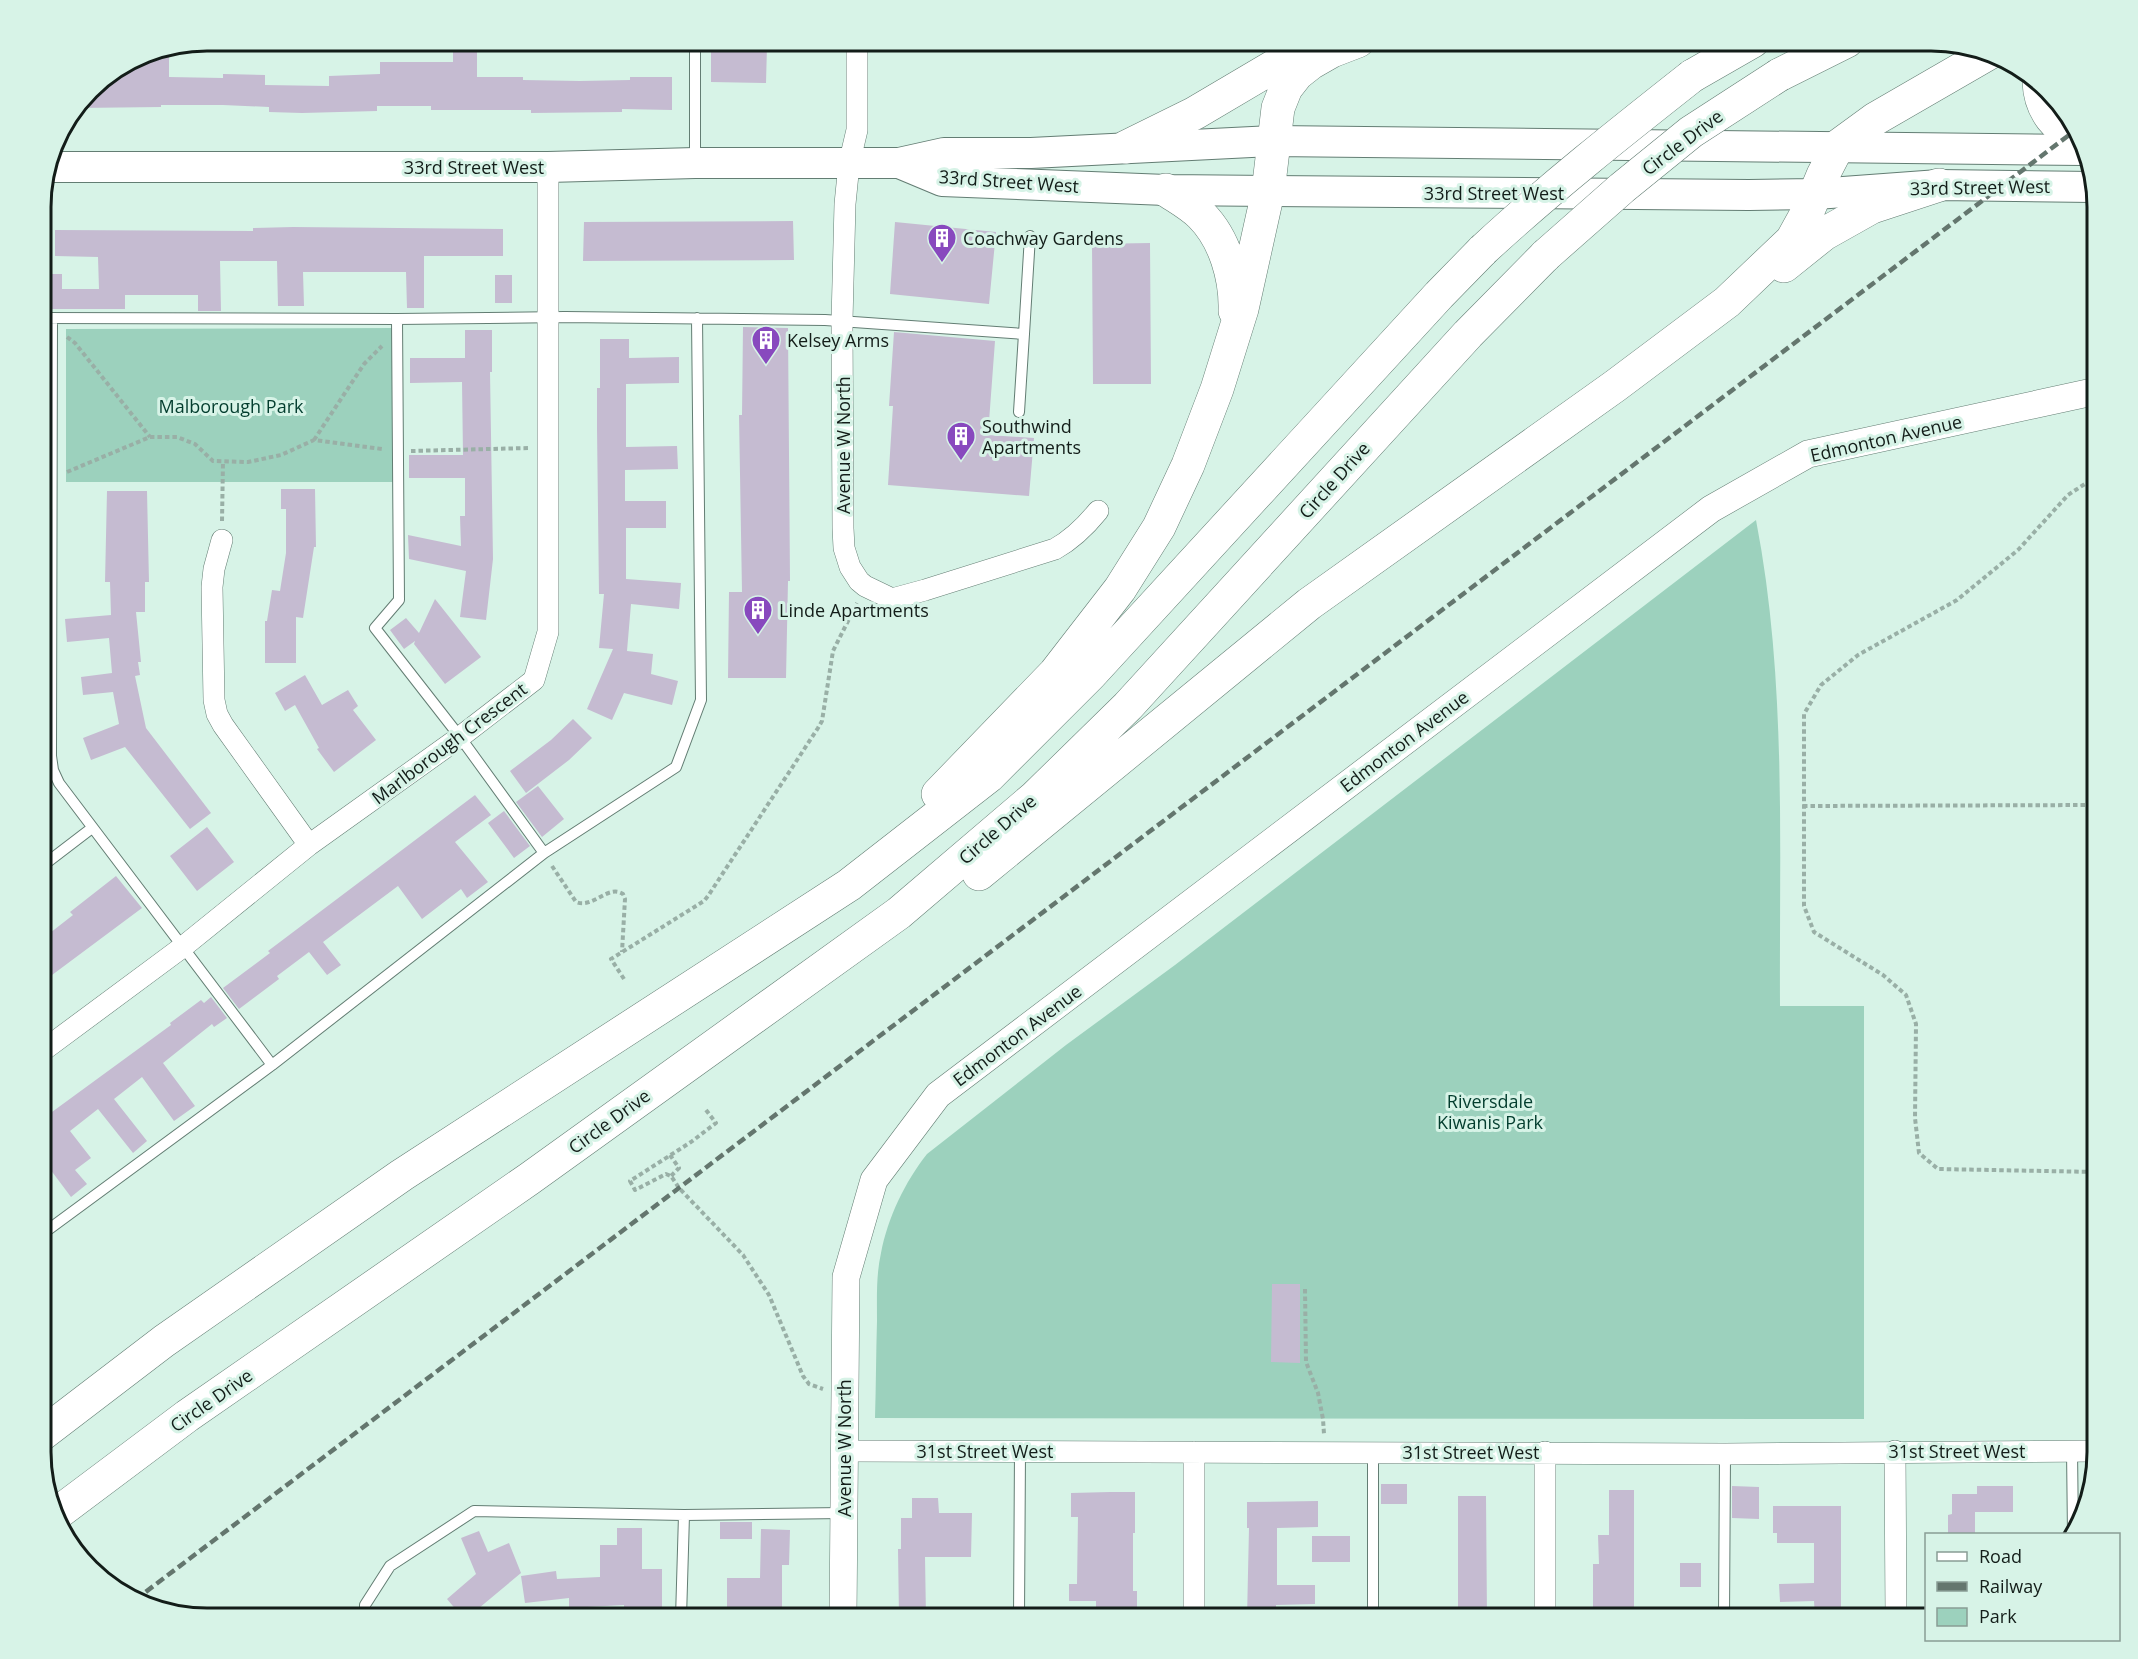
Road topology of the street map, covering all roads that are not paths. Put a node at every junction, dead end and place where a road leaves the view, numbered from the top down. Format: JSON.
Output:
{"nodes":[{"id":1,"x":695,"y":51,"type":"edge"},
{"id":2,"x":857,"y":51,"type":"edge"},
{"id":3,"x":1304,"y":51,"type":"edge"},
{"id":4,"x":1332,"y":51,"type":"edge"},
{"id":5,"x":1734,"y":51,"type":"edge"},
{"id":6,"x":1826,"y":51,"type":"edge"},
{"id":7,"x":1979,"y":58,"type":"edge"},
{"id":8,"x":2043,"y":99,"type":"edge"},
{"id":9,"x":2069,"y":134,"type":"edge"},
{"id":10,"x":1274,"y":141,"type":"junction"},
{"id":11,"x":1838,"y":146,"type":"junction"},
{"id":12,"x":1126,"y":147,"type":"junction"},
{"id":13,"x":2076,"y":150,"type":"edge"},
{"id":14,"x":695,"y":163,"type":"junction"},
{"id":15,"x":899,"y":163,"type":"junction"},
{"id":16,"x":849,"y":164,"type":"junction"},
{"id":17,"x":56,"y":167,"type":"edge"},
{"id":18,"x":548,"y":167,"type":"junction"},
{"id":19,"x":1939,"y":185,"type":"junction"},
{"id":20,"x":2086,"y":187,"type":"edge"},
{"id":21,"x":1166,"y":190,"type":"junction"},
{"id":22,"x":1268,"y":192,"type":"junction"},
{"id":23,"x":1816,"y":194,"type":"junction"},
{"id":24,"x":1029,"y":236,"type":"dead end"},
{"id":25,"x":1727,"y":302,"type":"junction"},
{"id":26,"x":548,"y":317,"type":"junction"},
{"id":27,"x":697,"y":318,"type":"junction"},
{"id":28,"x":51,"y":320,"type":"edge"},
{"id":29,"x":842,"y":321,"type":"junction"},
{"id":30,"x":398,"y":325,"type":"junction"},
{"id":31,"x":1024,"y":334,"type":"junction"},
{"id":32,"x":1229,"y":354,"type":"junction"},
{"id":33,"x":2087,"y":393,"type":"edge"},
{"id":34,"x":51,"y":399,"type":"edge"},
{"id":35,"x":1019,"y":412,"type":"dead end"},
{"id":36,"x":1098,"y":511,"type":"dead end"},
{"id":37,"x":222,"y":540,"type":"dead end"},
{"id":38,"x":460,"y":737,"type":"junction"},
{"id":39,"x":51,"y":756,"type":"edge"},
{"id":40,"x":51,"y":756,"type":"edge"},
{"id":41,"x":92,"y":828,"type":"junction"},
{"id":42,"x":309,"y":845,"type":"junction"},
{"id":43,"x":544,"y":853,"type":"junction"},
{"id":44,"x":51,"y":859,"type":"edge"},
{"id":45,"x":849,"y":885,"type":"junction"},
{"id":46,"x":184,"y":946,"type":"junction"},
{"id":47,"x":51,"y":1045,"type":"edge"},
{"id":48,"x":272,"y":1065,"type":"junction"},
{"id":49,"x":529,"y":1179,"type":"junction"},
{"id":50,"x":51,"y":1228,"type":"edge"},
{"id":51,"x":846,"y":1277,"type":"joint"},
{"id":52,"x":51,"y":1427,"type":"edge"},
{"id":53,"x":2072,"y":1450,"type":"junction"},
{"id":54,"x":2087,"y":1450,"type":"edge"},
{"id":55,"x":844,"y":1451,"type":"junction"},
{"id":56,"x":1020,"y":1451,"type":"junction"},
{"id":57,"x":1894,"y":1451,"type":"junction"},
{"id":58,"x":1194,"y":1452,"type":"junction"},
{"id":59,"x":1545,"y":1452,"type":"junction"},
{"id":60,"x":1373,"y":1453,"type":"junction"},
{"id":61,"x":1725,"y":1454,"type":"junction"},
{"id":62,"x":62,"y":1510,"type":"edge"},
{"id":63,"x":844,"y":1513,"type":"junction"},
{"id":64,"x":684,"y":1515,"type":"junction"},
{"id":65,"x":2073,"y":1517,"type":"edge"},
{"id":66,"x":365,"y":1608,"type":"edge"},
{"id":67,"x":681,"y":1608,"type":"edge"},
{"id":68,"x":843,"y":1608,"type":"edge"},
{"id":69,"x":1019,"y":1608,"type":"edge"},
{"id":70,"x":1194,"y":1608,"type":"edge"},
{"id":71,"x":1373,"y":1608,"type":"edge"},
{"id":72,"x":1545,"y":1608,"type":"edge"},
{"id":73,"x":1724,"y":1608,"type":"edge"},
{"id":74,"x":1896,"y":1608,"type":"edge"}],
"edges":[{"from":1,"to":14,"type":"lane"},
{"from":2,"to":16,"type":"street","name":"Avenue W North"},
{"from":3,"to":12,"type":"highway"},
{"from":4,"to":10,"type":"highway"},
{"from":5,"to":45,"type":"highway","bridge":true},
{"from":6,"to":49,"type":"highway","name":"Circle Drive","bridge":true},
{"from":7,"to":11,"type":"highway"},
{"from":8,"to":9,"type":"highway"},
{"from":10,"to":11,"type":"main road","name":"33rd Street West"},
{"from":10,"to":12,"type":"main road","name":"33rd Street West"},
{"from":10,"to":22,"type":"highway"},
{"from":11,"to":13,"type":"main road","name":"33rd Street West"},
{"from":11,"to":23,"type":"highway"},
{"from":12,"to":15,"type":"main road","name":"33rd Street West"},
{"from":14,"to":16,"type":"main road","name":"33rd Street West"},
{"from":14,"to":18,"type":"main road","name":"33rd Street West"},
{"from":15,"to":16,"type":"main road","name":"33rd Street West"},
{"from":15,"to":21,"type":"main road","name":"33rd Street West"},
{"from":16,"to":29,"type":"street","name":"Avenue W North"},
{"from":17,"to":18,"type":"main road","name":"33rd Street West"},
{"from":18,"to":26,"type":"street","name":"Marlborough Crescent"},
{"from":19,"to":20,"type":"main road","name":"33rd Street West"},
{"from":19,"to":23,"type":"main road","name":"33rd Street West"},
{"from":19,"to":25,"type":"highway"},
{"from":21,"to":22,"type":"main road","name":"33rd Street West"},
{"from":21,"to":32,"type":"highway"},
{"from":22,"to":23,"type":"main road","name":"33rd Street West"},
{"from":22,"to":32,"type":"highway"},
{"from":23,"to":25,"type":"highway"},
{"from":24,"to":31,"type":"lane"},
{"from":25,"to":49,"type":"highway"},
{"from":26,"to":27,"type":"lane"},
{"from":26,"to":30,"type":"lane"},
{"from":26,"to":38,"type":"street","name":"Marlborough Crescent"},
{"from":27,"to":29,"type":"lane"},
{"from":27,"to":43,"type":"lane"},
{"from":28,"to":30,"type":"lane"},
{"from":29,"to":31,"type":"lane"},
{"from":29,"to":36,"type":"street","name":"Avenue W North"},
{"from":30,"to":38,"type":"lane"},
{"from":31,"to":35,"type":"lane"},
{"from":32,"to":45,"type":"highway"},
{"from":33,"to":51,"type":"street","name":"Edmonton Avenue"},
{"from":34,"to":39,"type":"lane"},
{"from":37,"to":42,"type":"street"},
{"from":38,"to":42,"type":"street","name":"Marlborough Crescent"},
{"from":38,"to":43,"type":"lane"},
{"from":40,"to":41,"type":"lane"},
{"from":41,"to":44,"type":"lane"},
{"from":41,"to":46,"type":"lane"},
{"from":42,"to":46,"type":"street","name":"Marlborough Crescent"},
{"from":43,"to":48,"type":"lane"},
{"from":45,"to":52,"type":"highway"},
{"from":46,"to":47,"type":"street","name":"Marlborough Crescent"},
{"from":46,"to":48,"type":"lane"},
{"from":48,"to":50,"type":"lane"},
{"from":49,"to":62,"type":"highway","name":"Circle Drive"},
{"from":51,"to":55,"type":"street","name":"Avenue W North"},
{"from":53,"to":54,"type":"street","name":"31st Street West"},
{"from":53,"to":57,"type":"street","name":"31st Street West"},
{"from":53,"to":65,"type":"lane"},
{"from":55,"to":56,"type":"street","name":"31st Street West"},
{"from":55,"to":63,"type":"street","name":"Avenue W North"},
{"from":56,"to":58,"type":"street","name":"31st Street West"},
{"from":56,"to":69,"type":"lane"},
{"from":57,"to":61,"type":"street","name":"31st Street West"},
{"from":57,"to":74,"type":"street"},
{"from":58,"to":60,"type":"street","name":"31st Street West"},
{"from":58,"to":70,"type":"street"},
{"from":59,"to":60,"type":"street","name":"31st Street West"},
{"from":59,"to":61,"type":"street","name":"31st Street West"},
{"from":59,"to":72,"type":"street"},
{"from":60,"to":71,"type":"lane"},
{"from":61,"to":73,"type":"lane"},
{"from":63,"to":64,"type":"lane"},
{"from":63,"to":68,"type":"street","name":"Avenue W North"},
{"from":64,"to":66,"type":"lane"},
{"from":64,"to":67,"type":"lane"}]}
